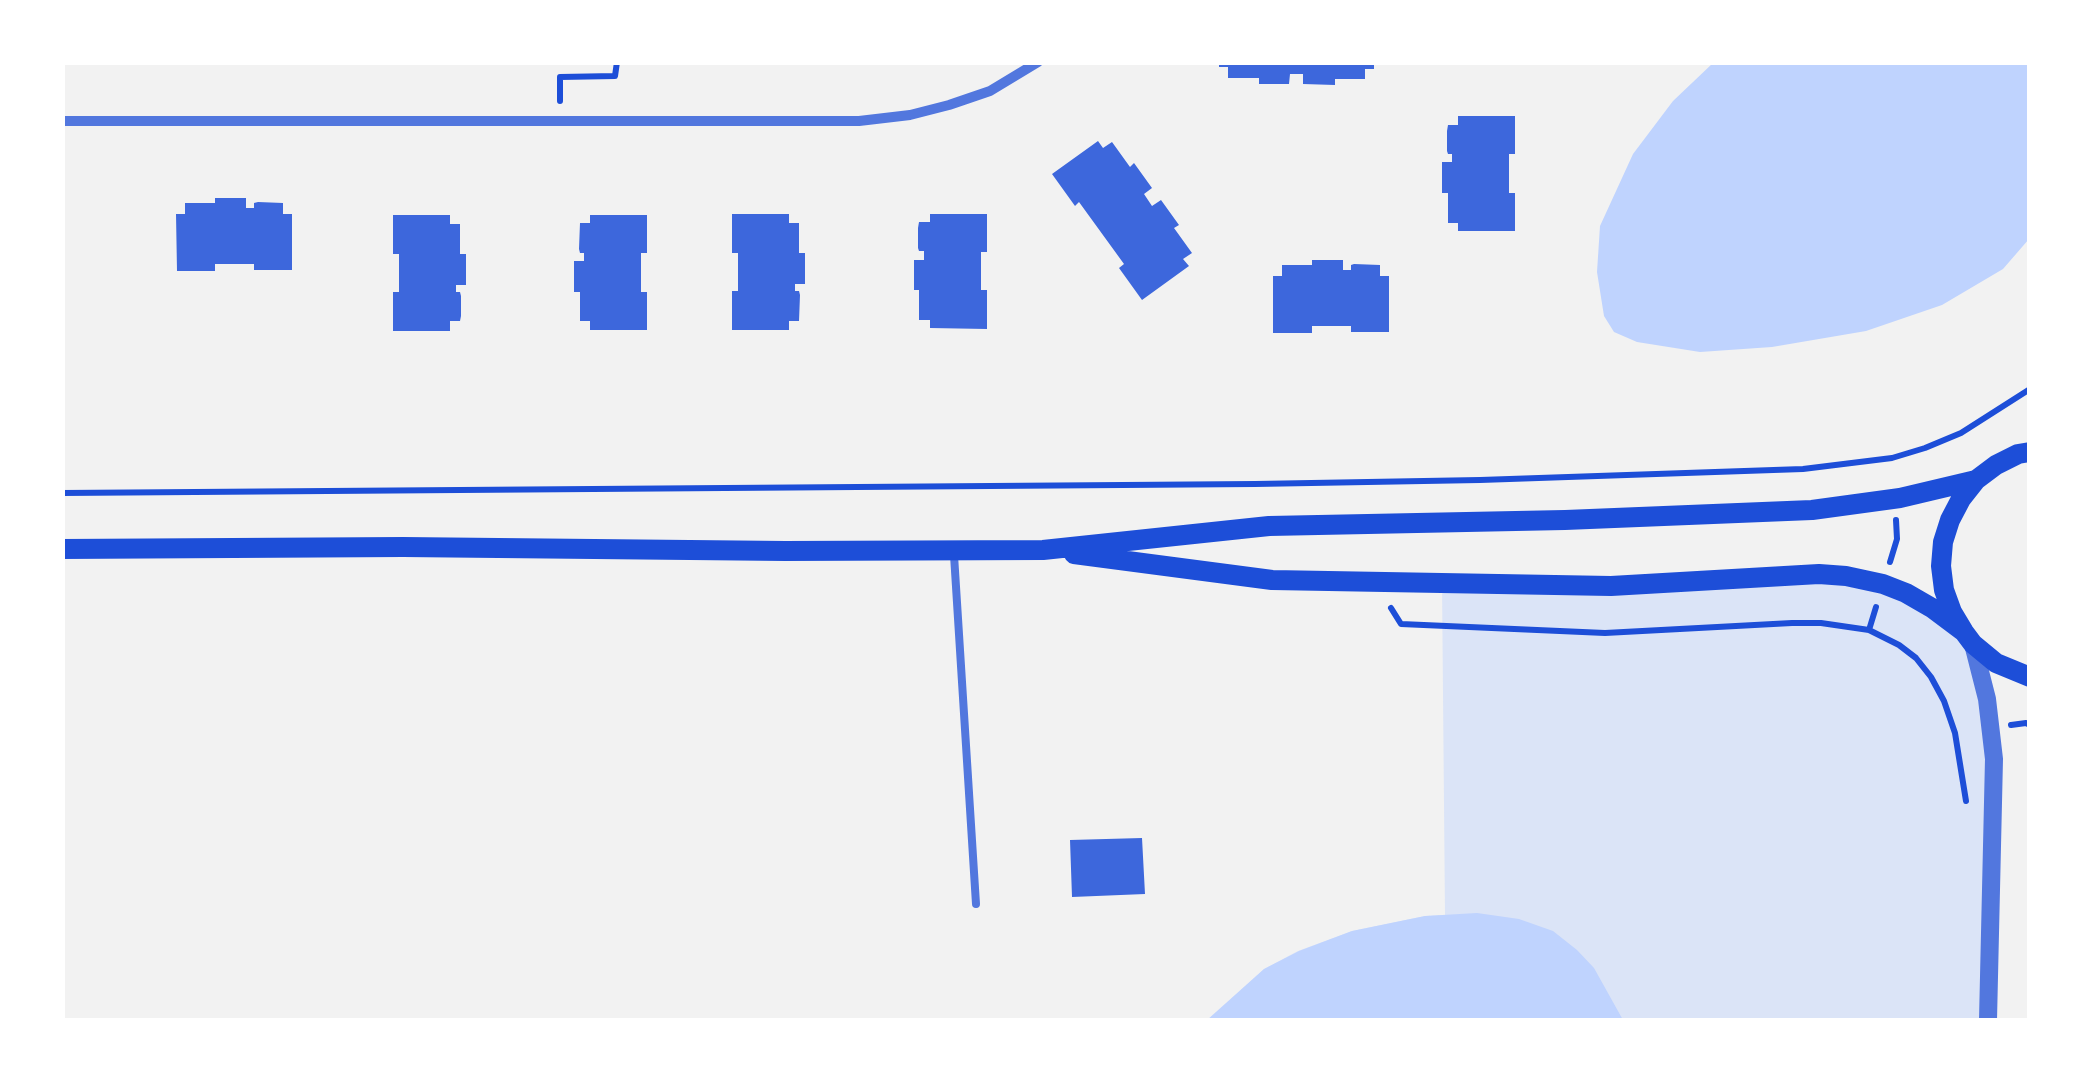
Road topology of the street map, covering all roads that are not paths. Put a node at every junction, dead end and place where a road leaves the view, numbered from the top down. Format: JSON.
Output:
{"nodes":[{"id":1,"x":1038,"y":62,"type":"edge"},
{"id":2,"x":62,"y":121,"type":"edge"},
{"id":3,"x":2026,"y":450,"type":"edge"},
{"id":4,"x":1976,"y":480,"type":"junction"},
{"id":5,"x":62,"y":548,"type":"edge"},
{"id":6,"x":954,"y":550,"type":"junction"},
{"id":7,"x":1042,"y":550,"type":"junction"},
{"id":8,"x":1968,"y":638,"type":"junction"},
{"id":9,"x":2030,"y":677,"type":"edge"},
{"id":10,"x":976,"y":904,"type":"dead end"},
{"id":11,"x":1988,"y":1020,"type":"edge"}],
"edges":[{"from":1,"to":2,"type":"street"},
{"from":3,"to":4,"type":"main road"},
{"from":4,"to":7,"type":"main road"},
{"from":4,"to":8,"type":"main road"},
{"from":5,"to":6,"type":"main road"},
{"from":6,"to":7,"type":"main road"},
{"from":6,"to":10,"type":"lane"},
{"from":7,"to":8,"type":"main road"},
{"from":8,"to":9,"type":"main road"},
{"from":8,"to":11,"type":"street"}]}
